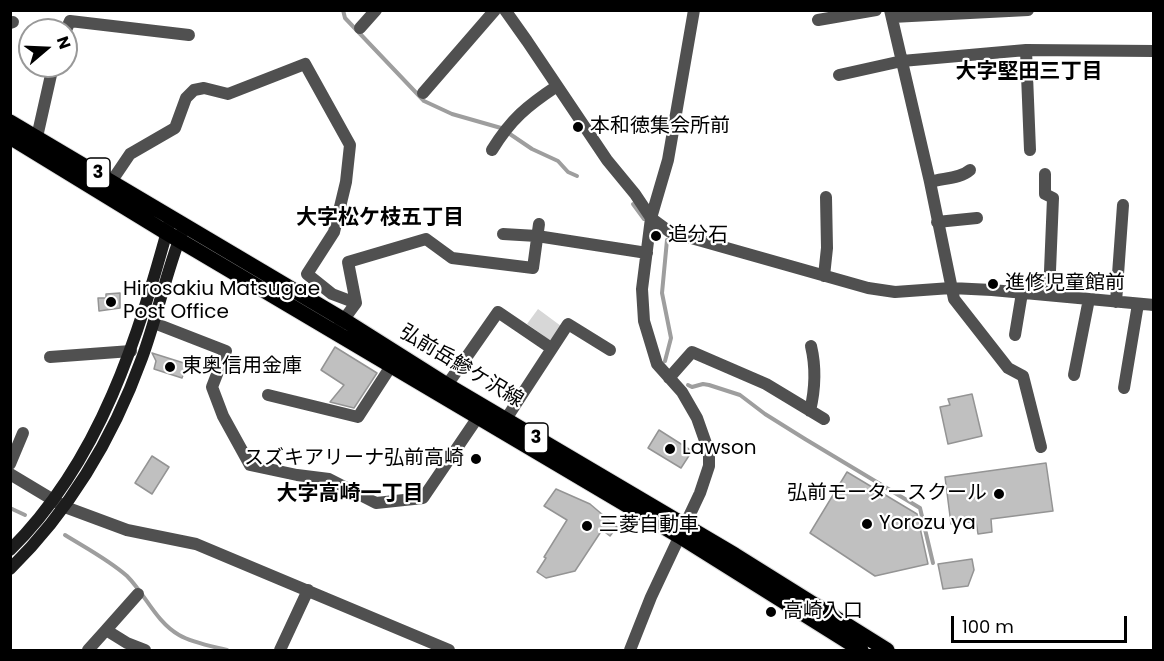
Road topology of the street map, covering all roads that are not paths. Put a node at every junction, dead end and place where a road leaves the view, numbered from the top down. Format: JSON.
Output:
{"nodes":[{"id":1,"x":376,"y":10,"type":"edge"},
{"id":2,"x":495,"y":10,"type":"edge"},
{"id":3,"x":505,"y":10,"type":"edge"},
{"id":4,"x":694,"y":10,"type":"edge"},
{"id":5,"x":876,"y":10,"type":"edge"},
{"id":6,"x":1028,"y":10,"type":"edge"},
{"id":7,"x":891,"y":14,"type":"edge"},
{"id":8,"x":78,"y":16,"type":"edge"},
{"id":9,"x":818,"y":20,"type":"dead end"},
{"id":10,"x":360,"y":28,"type":"dead end"},
{"id":11,"x":189,"y":35,"type":"dead end"},
{"id":12,"x":1026,"y":50,"type":"junction"},
{"id":13,"x":1154,"y":51,"type":"edge"},
{"id":14,"x":902,"y":62,"type":"junction"},
{"id":15,"x":839,"y":75,"type":"dead end"},
{"id":16,"x":50,"y":78,"type":"edge"},
{"id":17,"x":557,"y":86,"type":"junction"},
{"id":18,"x":423,"y":93,"type":"dead end"},
{"id":19,"x":10,"y":122,"type":"edge"},
{"id":20,"x":10,"y":137,"type":"edge"},
{"id":21,"x":37,"y":137,"type":"junction"},
{"id":22,"x":492,"y":150,"type":"dead end"},
{"id":23,"x":1030,"y":150,"type":"dead end"},
{"id":24,"x":970,"y":170,"type":"dead end"},
{"id":25,"x":1045,"y":174,"type":"dead end"},
{"id":26,"x":930,"y":182,"type":"junction"},
{"id":27,"x":108,"y":188,"type":"junction"},
{"id":28,"x":826,"y":197,"type":"dead end"},
{"id":29,"x":1123,"y":205,"type":"dead end"},
{"id":30,"x":651,"y":218,"type":"junction"},
{"id":31,"x":977,"y":218,"type":"dead end"},
{"id":32,"x":178,"y":221,"type":"junction"},
{"id":33,"x":937,"y":222,"type":"junction"},
{"id":34,"x":538,"y":230,"type":"junction"},
{"id":35,"x":503,"y":234,"type":"dead end"},
{"id":36,"x":173,"y":237,"type":"junction"},
{"id":37,"x":647,"y":253,"type":"junction"},
{"id":38,"x":824,"y":276,"type":"junction"},
{"id":39,"x":951,"y":288,"type":"junction"},
{"id":40,"x":1022,"y":293,"type":"junction"},
{"id":41,"x":1048,"y":296,"type":"junction"},
{"id":42,"x":1089,"y":299,"type":"junction"},
{"id":43,"x":1116,"y":302,"type":"junction"},
{"id":44,"x":356,"y":303,"type":"junction"},
{"id":45,"x":1138,"y":304,"type":"junction"},
{"id":46,"x":1154,"y":305,"type":"edge"},
{"id":47,"x":154,"y":323,"type":"junction"},
{"id":48,"x":340,"y":326,"type":"junction"},
{"id":49,"x":1015,"y":336,"type":"dead end"},
{"id":50,"x":812,"y":346,"type":"dead end"},
{"id":51,"x":551,"y":348,"type":"junction"},
{"id":52,"x":610,"y":350,"type":"dead end"},
{"id":53,"x":131,"y":351,"type":"junction"},
{"id":54,"x":50,"y":357,"type":"dead end"},
{"id":55,"x":396,"y":360,"type":"junction"},
{"id":56,"x":1074,"y":375,"type":"dead end"},
{"id":57,"x":669,"y":378,"type":"junction"},
{"id":58,"x":447,"y":385,"type":"junction"},
{"id":59,"x":1124,"y":388,"type":"dead end"},
{"id":60,"x":268,"y":396,"type":"dead end"},
{"id":61,"x":810,"y":411,"type":"junction"},
{"id":62,"x":478,"y":417,"type":"junction"},
{"id":63,"x":824,"y":419,"type":"dead end"},
{"id":64,"x":506,"y":420,"type":"junction"},
{"id":65,"x":22,"y":433,"type":"dead end"},
{"id":66,"x":1041,"y":447,"type":"dead end"},
{"id":67,"x":10,"y":464,"type":"edge"},
{"id":68,"x":10,"y":474,"type":"edge"},
{"id":69,"x":54,"y":500,"type":"junction"},
{"id":70,"x":65,"y":507,"type":"junction"},
{"id":71,"x":681,"y":530,"type":"junction"},
{"id":72,"x":10,"y":550,"type":"edge"},
{"id":73,"x":10,"y":569,"type":"edge"},
{"id":74,"x":309,"y":590,"type":"junction"},
{"id":75,"x":138,"y":594,"type":"dead end"},
{"id":76,"x":106,"y":630,"type":"junction"},
{"id":77,"x":88,"y":651,"type":"edge"},
{"id":78,"x":145,"y":651,"type":"edge"},
{"id":79,"x":280,"y":651,"type":"edge"},
{"id":80,"x":449,"y":651,"type":"edge"},
{"id":81,"x":630,"y":651,"type":"edge"},
{"id":82,"x":861,"y":651,"type":"edge"},
{"id":83,"x":887,"y":651,"type":"edge"}],
"edges":[{"from":1,"to":10,"type":"street"},
{"from":2,"to":18,"type":"street"},
{"from":3,"to":17,"type":"street"},
{"from":4,"to":30,"type":"street"},
{"from":5,"to":9,"type":"street"},
{"from":6,"to":7,"type":"street"},
{"from":7,"to":14,"type":"street"},
{"from":8,"to":11,"type":"street"},
{"from":12,"to":13,"type":"street"},
{"from":12,"to":14,"type":"street"},
{"from":12,"to":23,"type":"street"},
{"from":14,"to":15,"type":"street"},
{"from":14,"to":26,"type":"street"},
{"from":16,"to":21,"type":"street"},
{"from":17,"to":22,"type":"street"},
{"from":17,"to":30,"type":"street"},
{"from":19,"to":21,"type":"main road","name":"弘前岳鰺ケ沢線","number":"3"},
{"from":20,"to":27,"type":"main road","number":"3"},
{"from":21,"to":27,"type":"main road","name":"弘前岳鰺ケ沢線","number":"3"},
{"from":24,"to":26,"type":"street"},
{"from":25,"to":41,"type":"street"},
{"from":26,"to":33,"type":"street"},
{"from":27,"to":32,"type":"main road","name":"弘前岳鰺ケ沢線","number":"3"},
{"from":27,"to":36,"type":"main road","number":"3"},
{"from":27,"to":44,"type":"street"},
{"from":28,"to":38,"type":"street"},
{"from":29,"to":43,"type":"street"},
{"from":30,"to":37,"type":"street"},
{"from":30,"to":38,"type":"street"},
{"from":31,"to":33,"type":"street"},
{"from":32,"to":36,"type":"street"},
{"from":32,"to":48,"type":"main road","name":"弘前岳鰺ケ沢線","number":"3"},
{"from":33,"to":39,"type":"street"},
{"from":34,"to":35,"type":"street"},
{"from":34,"to":37,"type":"street"},
{"from":34,"to":44,"type":"street"},
{"from":36,"to":47,"type":"street"},
{"from":36,"to":48,"type":"main road","number":"3"},
{"from":36,"to":53,"type":"street"},
{"from":37,"to":57,"type":"street"},
{"from":38,"to":39,"type":"street"},
{"from":39,"to":40,"type":"street"},
{"from":39,"to":66,"type":"street"},
{"from":40,"to":41,"type":"street"},
{"from":40,"to":49,"type":"street"},
{"from":41,"to":42,"type":"street"},
{"from":42,"to":43,"type":"street"},
{"from":42,"to":56,"type":"street"},
{"from":43,"to":45,"type":"street"},
{"from":44,"to":48,"type":"street"},
{"from":45,"to":46,"type":"street"},
{"from":45,"to":59,"type":"street"},
{"from":47,"to":62,"type":"street"},
{"from":47,"to":70,"type":"street"},
{"from":48,"to":55,"type":"main road","name":"弘前岳鰺ケ沢線","number":"3"},
{"from":50,"to":61,"type":"street"},
{"from":51,"to":52,"type":"street"},
{"from":51,"to":58,"type":"street"},
{"from":51,"to":64,"type":"street"},
{"from":53,"to":54,"type":"street"},
{"from":53,"to":69,"type":"street"},
{"from":55,"to":58,"type":"main road","name":"弘前岳鰺ケ沢線","number":"3"},
{"from":55,"to":60,"type":"street"},
{"from":55,"to":62,"type":"main road","number":"3"},
{"from":57,"to":61,"type":"street"},
{"from":57,"to":71,"type":"street"},
{"from":58,"to":64,"type":"main road","name":"弘前岳鰺ケ沢線","number":"3"},
{"from":61,"to":63,"type":"street"},
{"from":62,"to":71,"type":"main road","number":"3"},
{"from":64,"to":71,"type":"main road","name":"弘前岳鰺ケ沢線","number":"3"},
{"from":65,"to":67,"type":"street"},
{"from":68,"to":69,"type":"street"},
{"from":69,"to":70,"type":"street"},
{"from":69,"to":72,"type":"street"},
{"from":70,"to":73,"type":"street"},
{"from":70,"to":74,"type":"street"},
{"from":71,"to":81,"type":"street"},
{"from":71,"to":82,"type":"main road","number":"3"},
{"from":71,"to":83,"type":"main road","name":"弘前岳鰺ケ沢線","number":"3"},
{"from":74,"to":79,"type":"street"},
{"from":74,"to":80,"type":"street"},
{"from":75,"to":76,"type":"street"},
{"from":76,"to":77,"type":"street"},
{"from":76,"to":78,"type":"street"}]}
